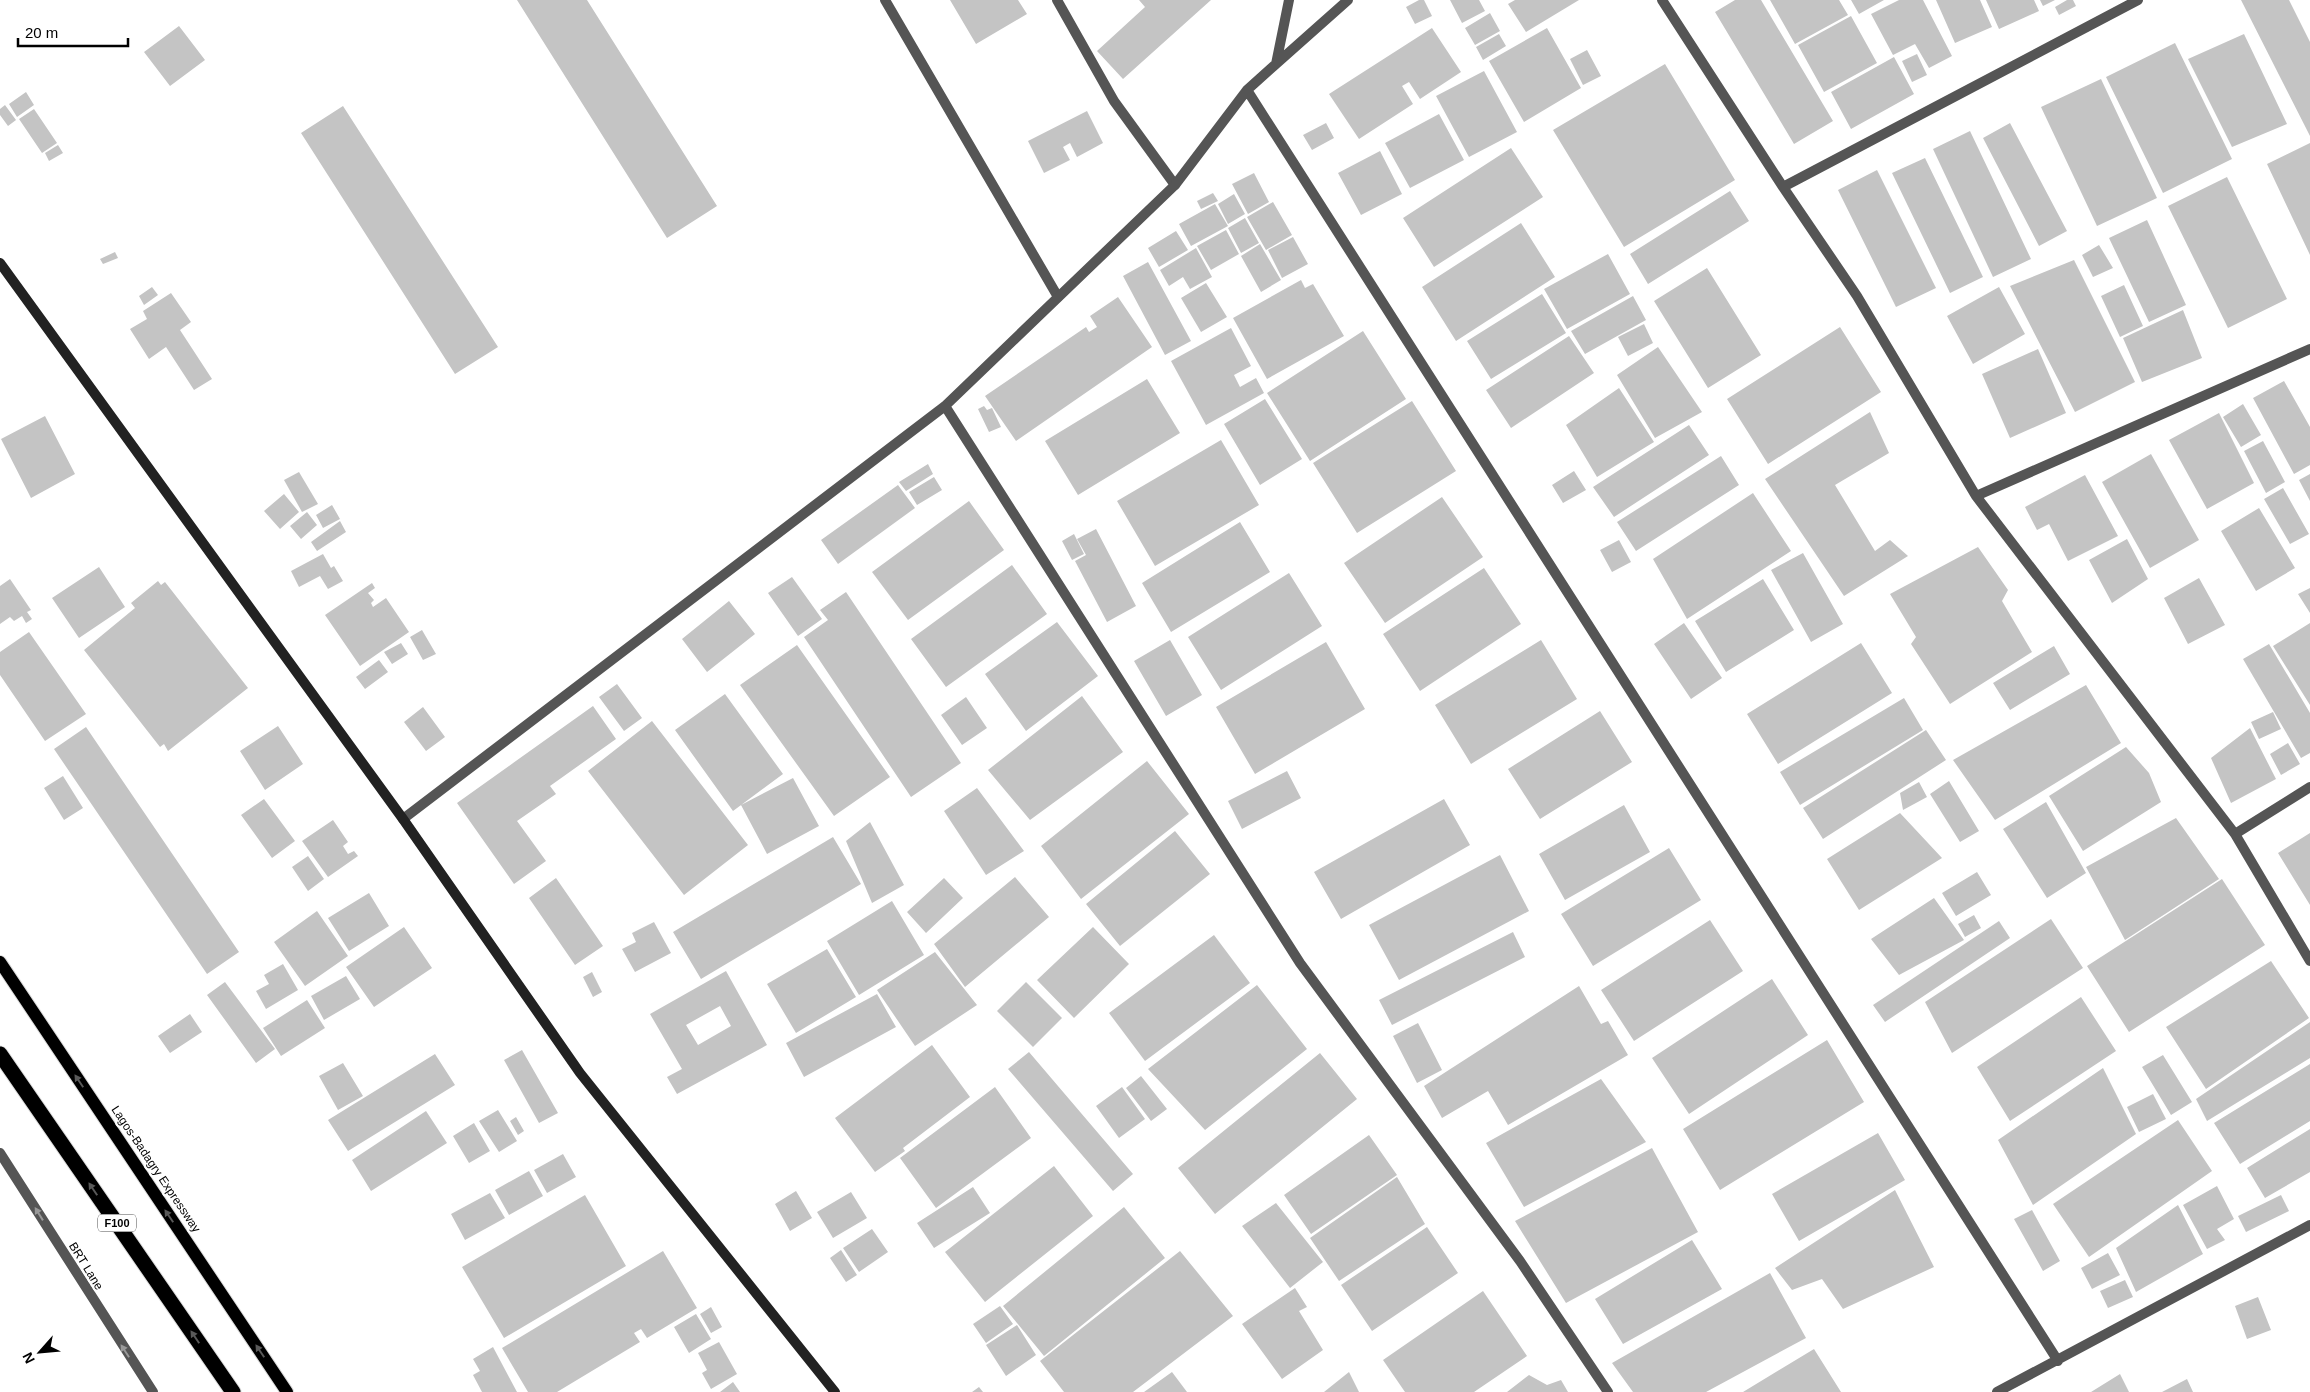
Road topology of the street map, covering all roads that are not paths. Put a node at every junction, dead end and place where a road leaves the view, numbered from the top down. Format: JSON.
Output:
{"nodes":[{"id":1,"x":886,"y":0,"type":"edge"},
{"id":2,"x":1057,"y":0,"type":"edge"},
{"id":3,"x":1289,"y":0,"type":"edge"},
{"id":4,"x":1348,"y":0,"type":"edge"},
{"id":5,"x":1662,"y":0,"type":"edge"},
{"id":6,"x":2138,"y":0,"type":"edge"},
{"id":7,"x":1276,"y":64,"type":"junction"},
{"id":8,"x":1247,"y":90,"type":"junction"},
{"id":9,"x":1175,"y":185,"type":"junction"},
{"id":10,"x":1783,"y":187,"type":"junction"},
{"id":11,"x":0,"y":263,"type":"edge"},
{"id":12,"x":1058,"y":297,"type":"junction"},
{"id":13,"x":2310,"y":348,"type":"edge"},
{"id":14,"x":945,"y":406,"type":"junction"},
{"id":15,"x":1976,"y":496,"type":"junction"},
{"id":16,"x":2310,"y":787,"type":"edge"},
{"id":17,"x":403,"y":819,"type":"junction"},
{"id":18,"x":2235,"y":834,"type":"junction"},
{"id":19,"x":2310,"y":961,"type":"edge"},
{"id":20,"x":0,"y":962,"type":"edge"},
{"id":21,"x":0,"y":1054,"type":"edge"},
{"id":22,"x":0,"y":1153,"type":"edge"},
{"id":23,"x":2310,"y":1225,"type":"edge"},
{"id":24,"x":2058,"y":1360,"type":"junction"},
{"id":25,"x":835,"y":1391,"type":"edge"},
{"id":26,"x":153,"y":1392,"type":"edge"},
{"id":27,"x":233,"y":1392,"type":"edge"},
{"id":28,"x":287,"y":1392,"type":"edge"},
{"id":29,"x":1608,"y":1392,"type":"edge"},
{"id":30,"x":1996,"y":1392,"type":"edge"}],
"edges":[{"from":1,"to":12,"type":"street"},
{"from":2,"to":9,"type":"street"},
{"from":3,"to":7,"type":"street"},
{"from":4,"to":7,"type":"street"},
{"from":5,"to":10,"type":"street"},
{"from":6,"to":10,"type":"street"},
{"from":7,"to":8,"type":"street"},
{"from":8,"to":9,"type":"street"},
{"from":8,"to":24,"type":"street"},
{"from":9,"to":12,"type":"street"},
{"from":10,"to":15,"type":"street"},
{"from":11,"to":17,"type":"main road"},
{"from":12,"to":14,"type":"street"},
{"from":13,"to":15,"type":"street"},
{"from":14,"to":17,"type":"street"},
{"from":14,"to":29,"type":"street"},
{"from":15,"to":18,"type":"street"},
{"from":16,"to":18,"type":"street"},
{"from":17,"to":25,"type":"main road"},
{"from":18,"to":19,"type":"street"},
{"from":28,"to":20,"type":"main road","name":"Lagos-Badagry Expressway","one_way":true},
{"from":27,"to":21,"type":"highway","number":"F100","one_way":true},
{"from":26,"to":22,"type":"street","name":"BRT Lane","one_way":true},
{"from":23,"to":24,"type":"street"},
{"from":24,"to":30,"type":"street"}]}
